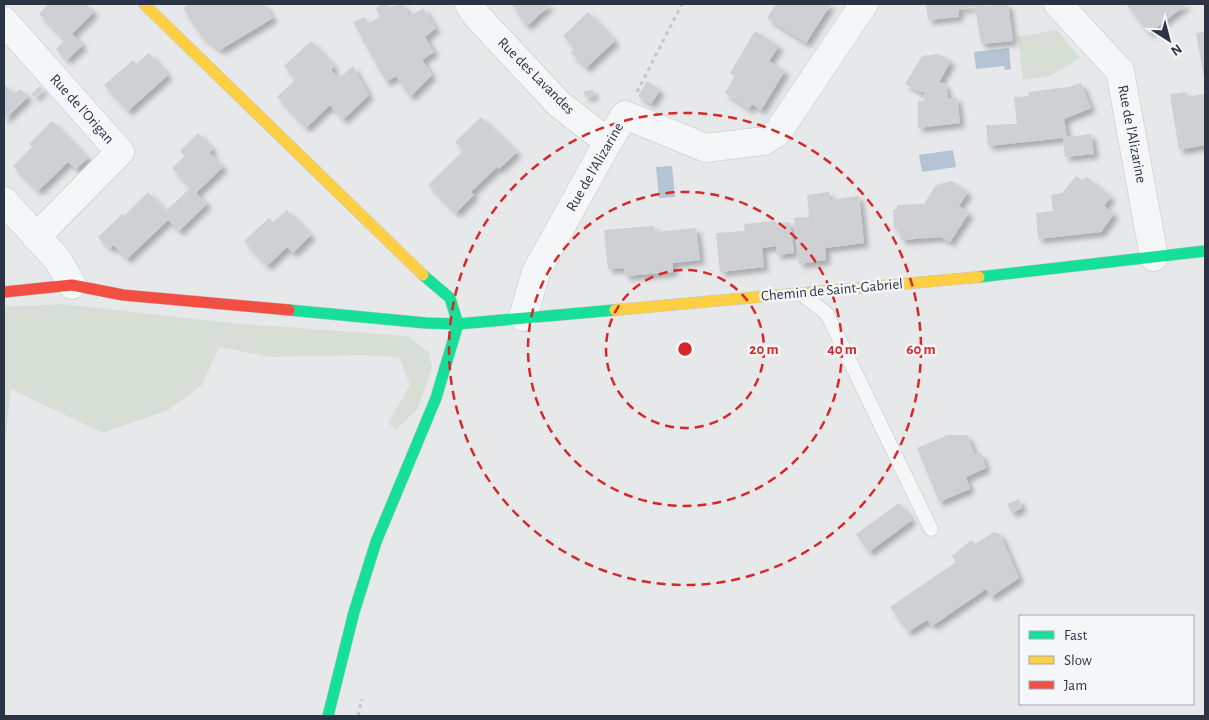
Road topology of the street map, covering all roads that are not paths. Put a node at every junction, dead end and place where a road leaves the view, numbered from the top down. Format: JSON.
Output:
{"nodes":[{"id":1,"x":144,"y":4,"type":"edge"},
{"id":2,"x":469,"y":4,"type":"edge"},
{"id":3,"x":864,"y":4,"type":"edge"},
{"id":4,"x":1058,"y":4,"type":"edge"},
{"id":5,"x":4,"y":21,"type":"edge"},
{"id":6,"x":608,"y":142,"type":"junction"},
{"id":7,"x":4,"y":200,"type":"edge"},
{"id":8,"x":36,"y":237,"type":"junction"},
{"id":9,"x":1205,"y":251,"type":"edge"},
{"id":10,"x":1154,"y":258,"type":"junction"},
{"id":11,"x":72,"y":285,"type":"junction"},
{"id":12,"x":4,"y":292,"type":"edge"},
{"id":13,"x":800,"y":293,"type":"junction"},
{"id":14,"x":523,"y":317,"type":"junction"},
{"id":15,"x":458,"y":324,"type":"junction"},
{"id":16,"x":931,"y":529,"type":"dead end"},
{"id":17,"x":328,"y":716,"type":"edge"}],
"edges":[{"from":1,"to":15,"type":"street"},
{"from":2,"to":6,"type":"street","name":"Rue des Lavandes"},
{"from":3,"to":6,"type":"street","name":"Rue de l'Alizarine"},
{"from":4,"to":10,"type":"street","name":"Rue de l'Alizarine"},
{"from":5,"to":8,"type":"street","name":"Rue de l'Origan"},
{"from":6,"to":14,"type":"street","name":"Rue de l'Alizarine"},
{"from":7,"to":8,"type":"street"},
{"from":8,"to":11,"type":"street"},
{"from":9,"to":10,"type":"street","name":"Chemin de Saint-Gabriel"},
{"from":10,"to":13,"type":"street","name":"Chemin de Saint-Gabriel"},
{"from":11,"to":12,"type":"street","name":"Chemin de Saint-Gabriel"},
{"from":11,"to":15,"type":"street","name":"Chemin de Saint-Gabriel"},
{"from":13,"to":14,"type":"street","name":"Chemin de Saint-Gabriel"},
{"from":13,"to":16,"type":"lane"},
{"from":14,"to":15,"type":"street","name":"Chemin de Saint-Gabriel"},
{"from":15,"to":17,"type":"street"}]}
